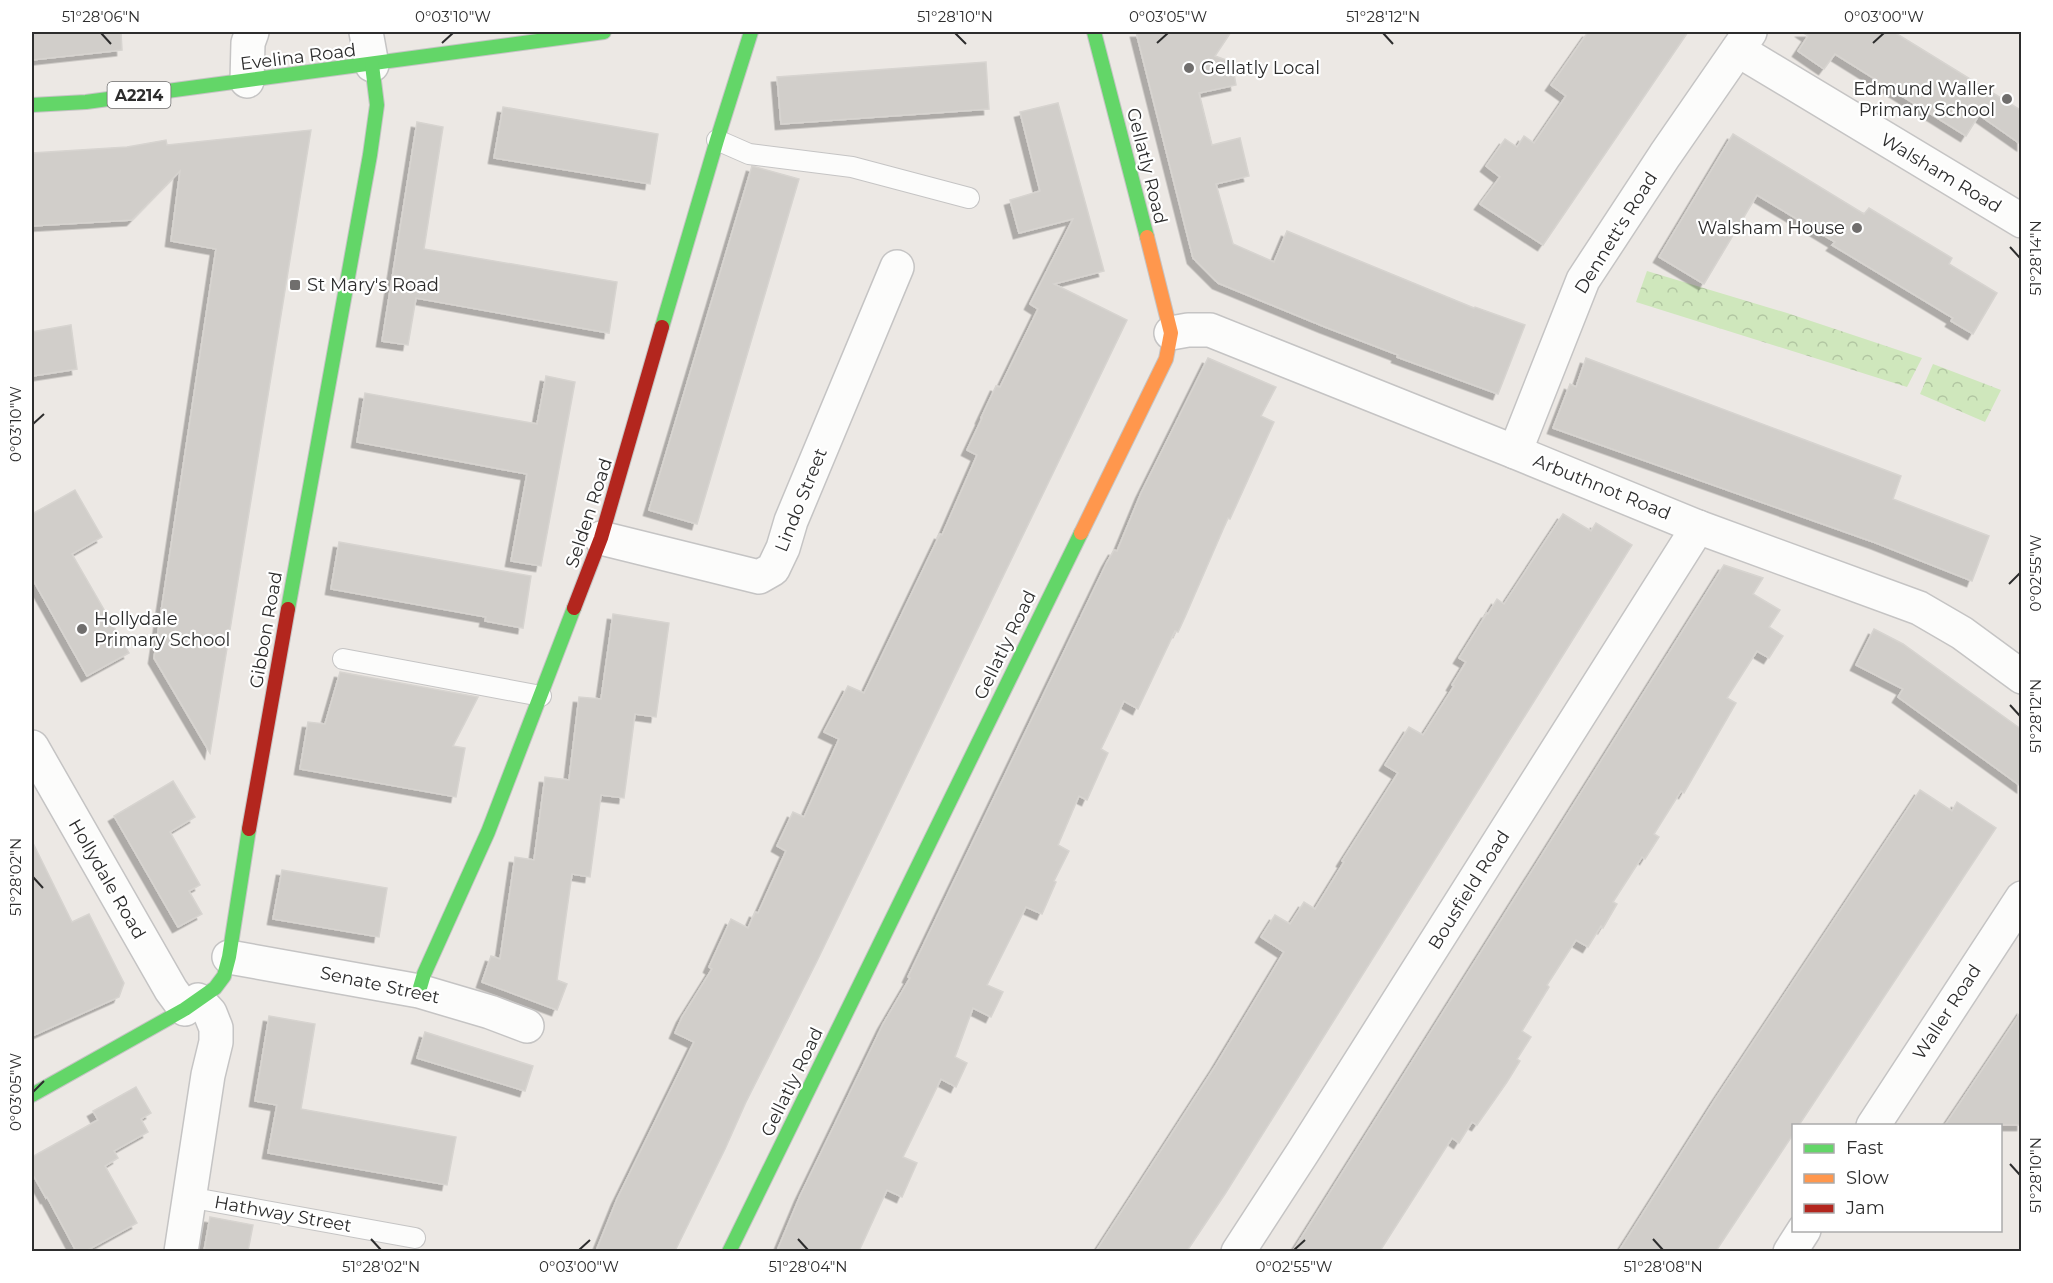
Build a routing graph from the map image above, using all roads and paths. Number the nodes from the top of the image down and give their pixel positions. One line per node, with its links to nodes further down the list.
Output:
1 (252, 32): 8 (street)
2 (366, 32): 7 (street)
3 (604, 32): 7 (street, Evelina Road / A2214)
4 (751, 32): 10 (street, Selden Road)
5 (1094, 32): 14 (street, Gellatly Road)
6 (1744, 40): 12 (street, Walsham Road); 15 (street, Dennett's Road)
7 (372, 65): 8 (street, Evelina Road / A2214); 23 (street, Gibbon Road)
8 (247, 81): 9 (street, Evelina Road / A2214)
9 (32, 105)
10 (717, 140): 11 (lane); 17 (street, Selden Road)
11 (969, 198)
12 (2022, 221)
13 (897, 267): 17 (street, Lindo Street)
14 (1171, 333): 15 (street, Arbuthnot Road); 33 (street, Gellatly Road)
15 (1515, 452): 16 (street, Arbuthnot Road)
16 (1698, 527): 19 (street, Arbuthnot Road); 34 (street, Bousfield Road)
17 (601, 538): 20 (street, Selden Road)
18 (343, 659): 20 (lane)
19 (2022, 677)
20 (542, 696): 24 (street, Selden Road)
21 (32, 747): 25 (street, Hollydale Road)
22 (2022, 898): 28 (street, Waller Road)
23 (229, 957): 24 (street, Senate Street); 25 (street, Gibbon Road)
24 (419, 991): 26 (street, Senate Street)
25 (191, 1004): 27 (street, Gibbon Road); 29 (street, Hollydale Road)
26 (527, 1026)
27 (32, 1095)
28 (1874, 1124)
29 (188, 1197): 31 (lane, Hathway Street); 32 (street, Hollydale Road)
30 (1803, 1232): 35 (street)
31 (415, 1238)
32 (181, 1251)
33 (729, 1251)
34 (1238, 1251)
35 (1790, 1251)

